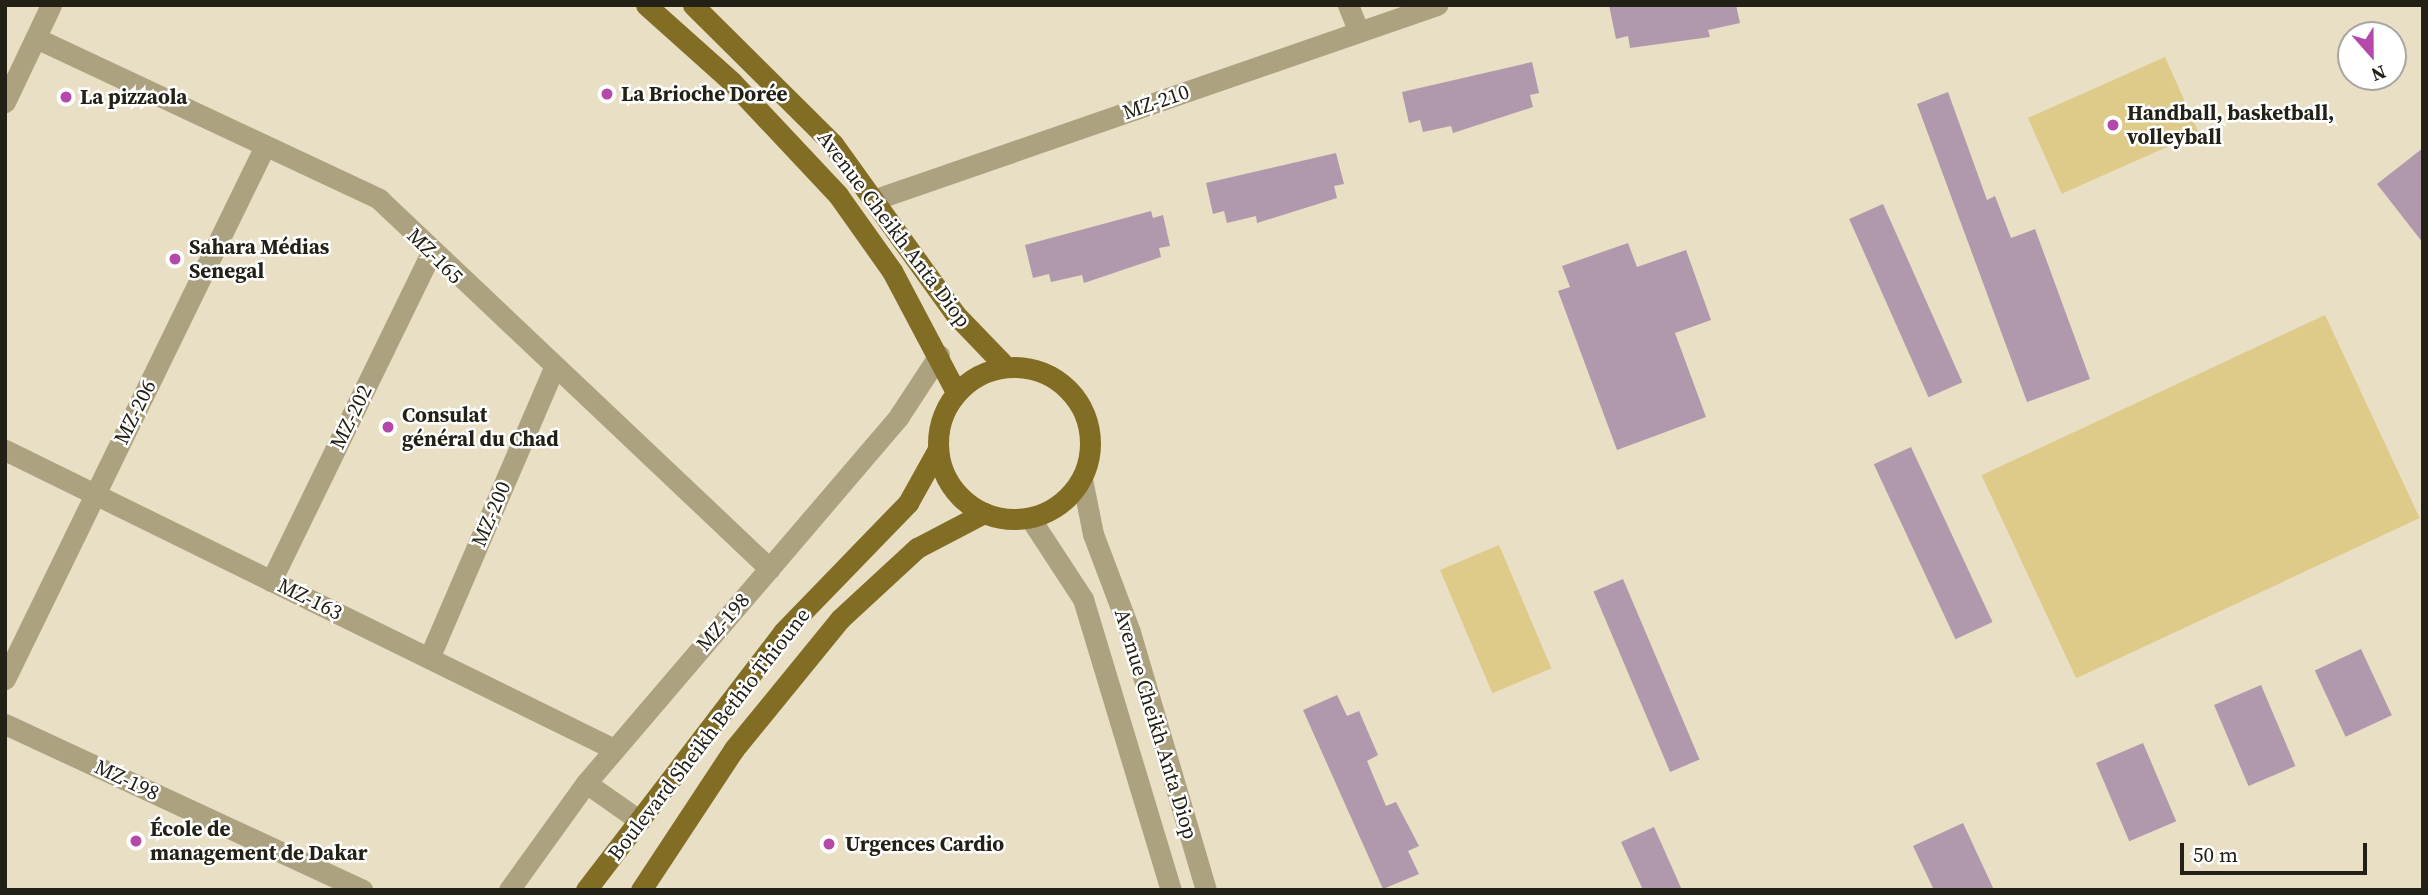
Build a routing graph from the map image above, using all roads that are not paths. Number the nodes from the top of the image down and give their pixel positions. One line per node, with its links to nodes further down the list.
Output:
1 (51, 5): 7 (street)
2 (646, 5): 12 (main road, Avenue Cheikh Anta Diop)
3 (693, 5): 10 (main road, Avenue Cheikh Anta Diop)
4 (1348, 5): 6 (street)
5 (1437, 5): 6 (street, MZ-210)
6 (1359, 32): 10 (street, MZ-210)
7 (36, 38): 8 (street); 9 (street, MZ-165)
8 (5, 102)
9 (265, 146): 11 (street, MZ-165); 19 (street, MZ-206)
10 (876, 199): 13 (main road, Avenue Cheikh Anta Diop)
11 (431, 253): 14 (street, MZ-165); 23 (street, MZ-202)
12 (939, 355): 15 (main road, Avenue Cheikh Anta Diop); 22 (street, MZ-198)
13 (1005, 366): 15 (main road); 18 (main road)
14 (553, 370): 22 (street, MZ-165); 24 (street, MZ-200)
15 (956, 392): 16 (main road)
16 (938, 449): 20 (main road); 29 (main road, Boulevard Sheikh Bethio Thioune)
17 (5, 450): 19 (street, MZ-163)
18 (1082, 479): 21 (main road); 35 (street, Avenue Cheikh Anta Diop)
19 (95, 494): 23 (street, MZ-163); 25 (street, MZ-206)
20 (984, 513): 21 (main road); 33 (main road, Boulevard Sheikh Bethio Thioune)
21 (1030, 518): 34 (street, Avenue Cheikh Anta Diop)
22 (770, 569): 27 (street, MZ-198)
23 (271, 581): 24 (street, MZ-163)
24 (429, 658): 27 (street, MZ-163)
25 (5, 679)
26 (5, 724): 30 (street, MZ-198)
27 (614, 749): 28 (street, MZ-198)
28 (586, 783): 29 (street); 31 (street, MZ-198)
29 (640, 821): 32 (main road, Boulevard Sheikh Bethio Thioune)
30 (362, 890)
31 (509, 890)
32 (586, 890)
33 (641, 890)
34 (1171, 890)
35 (1206, 890)

